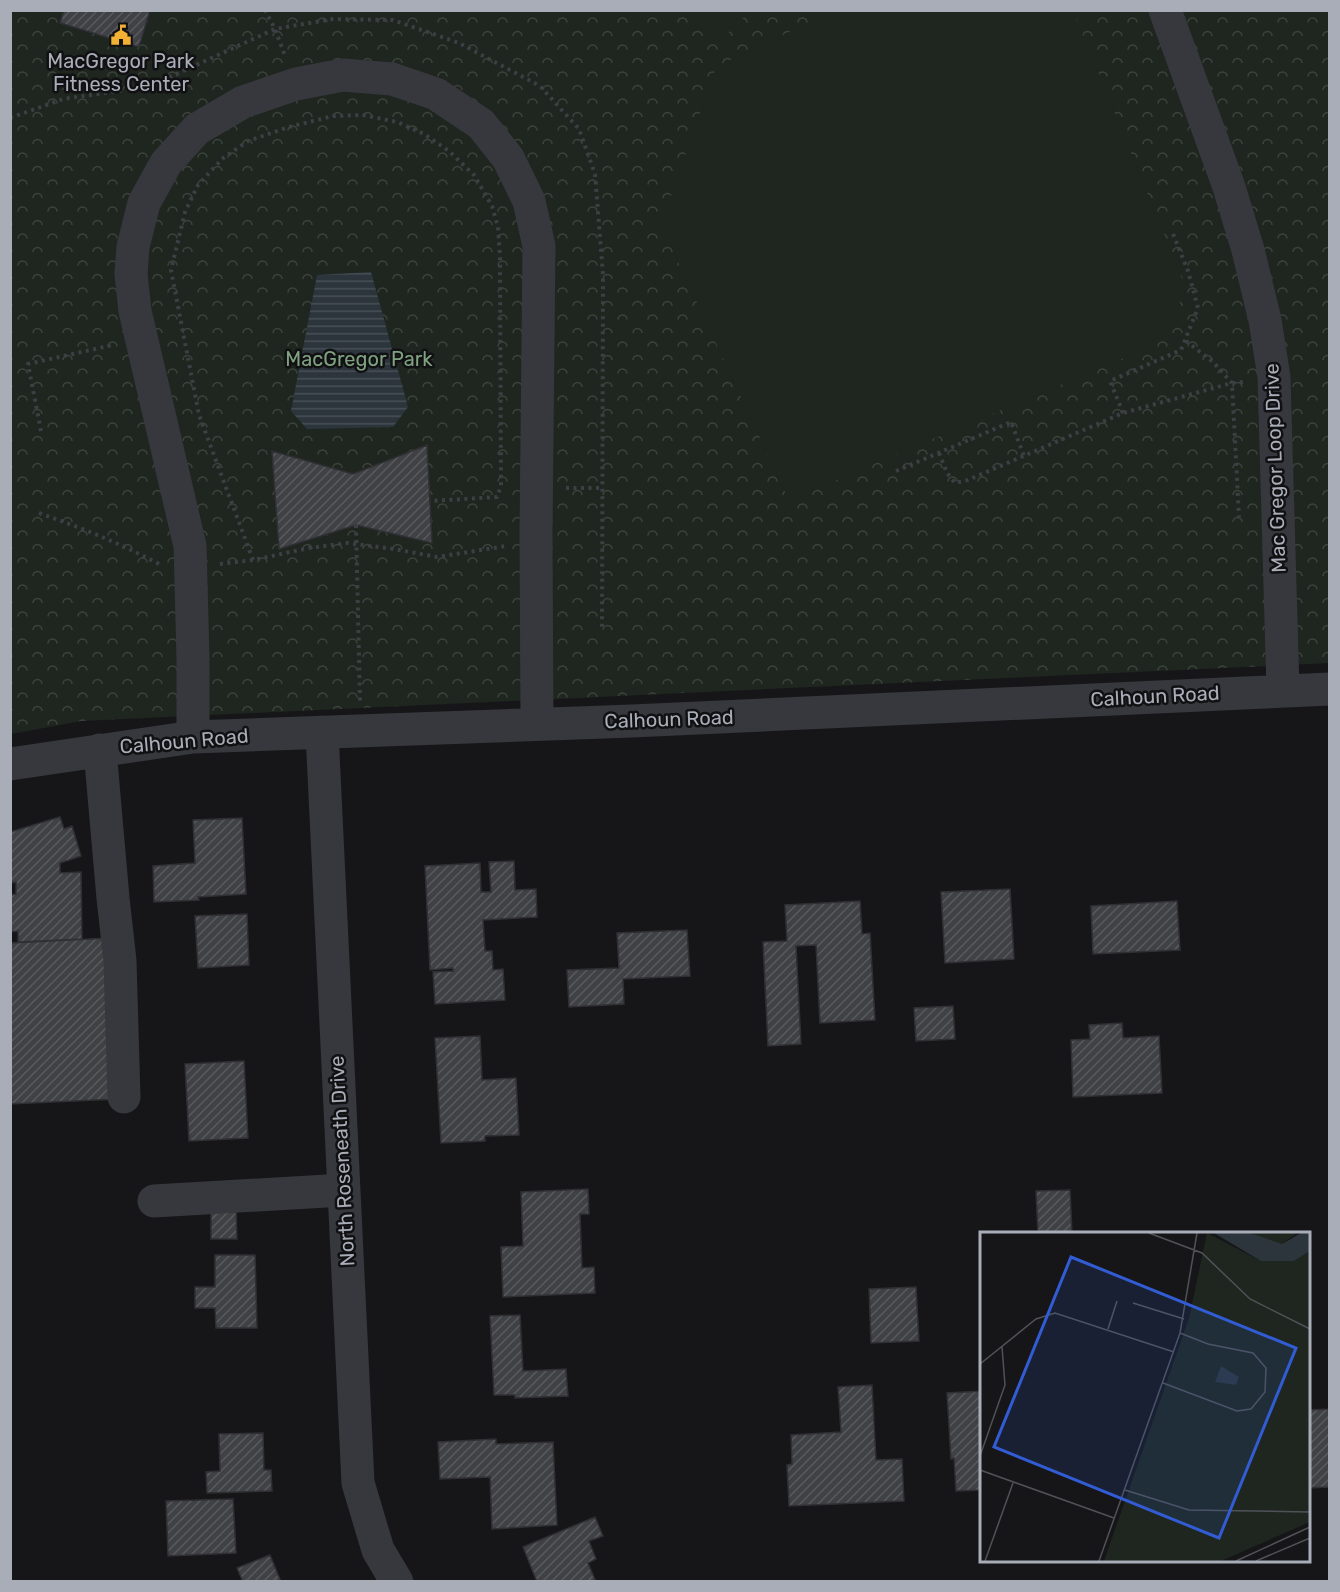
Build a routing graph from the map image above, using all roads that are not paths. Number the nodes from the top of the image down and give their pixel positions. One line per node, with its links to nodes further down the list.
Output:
1 (1165, 10): 3 (street, Mac Gregor Loop Drive)
2 (1329, 689): 3 (street, Calhoun Road)
3 (1283, 690): 4 (street, Calhoun Road)
4 (537, 724): 5 (street, Calhoun Road); 6 (street)
5 (322, 732): 6 (street, Calhoun Road); 10 (street, North Roseneath Drive)
6 (193, 737): 7 (street, Calhoun Road)
7 (100, 750): 8 (street, Calhoun Road); 9 (street)
8 (10, 764)
9 (124, 1097)
10 (344, 1190): 11 (street); 12 (street, North Roseneath Drive)
11 (154, 1201)
12 (397, 1581)

